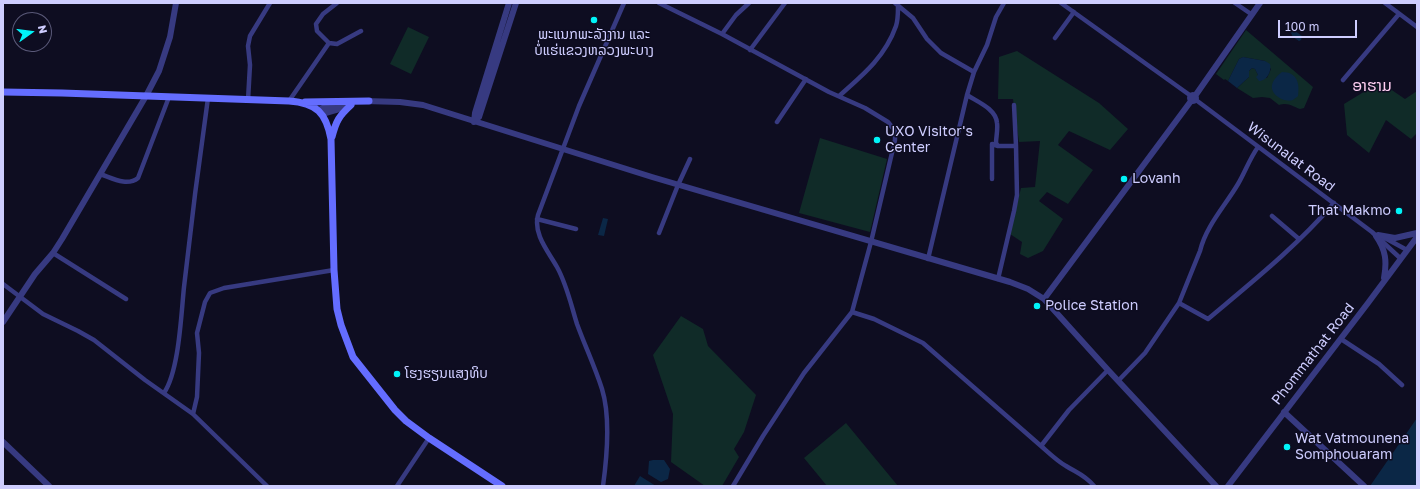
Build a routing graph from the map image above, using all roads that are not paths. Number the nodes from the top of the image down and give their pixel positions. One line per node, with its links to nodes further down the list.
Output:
1 (176, 3): 31 (street)
2 (270, 3): 36 (street)
3 (337, 3): 24 (street)
4 (509, 3): 43 (street)
5 (516, 3): 43 (street)
6 (624, 3): 49 (street)
7 (659, 3): 22 (street)
8 (749, 3): 22 (street)
9 (785, 3): 25 (street)
10 (894, 3): 16 (street)
11 (1004, 3): 26 (street)
12 (1061, 3): 17 (street, Wisunalat Road)
13 (1235, 3): 18 (street)
14 (1260, 3): 18 (street)
15 (1385, 3): 19 (street)
16 (898, 7): 26 (street); 33 (street)
17 (1074, 12): 23 (street); 35 (street, Wisunalat Road)
18 (1251, 14): 35 (street)
19 (1399, 14): 20 (street); 28 (street)
20 (1417, 27)
21 (361, 31): 24 (street)
22 (722, 34): 25 (street)
23 (1056, 38)
24 (329, 43): 37 (street)
25 (750, 50): 27 (street)
26 (974, 72): 30 (street)
27 (806, 79): 33 (street); 44 (street)
28 (1343, 80)
29 (3, 92): 31 (main road)
30 (967, 95): 46 (street); 67 (street)
31 (146, 96): 32 (main road); 51 (street)
32 (169, 96): 34 (main road); 51 (street)
33 (839, 96): 63 (street)
34 (208, 98): 36 (main road); 82 (street)
35 (1193, 98): 48 (street, Wisunalat Road); 74 (street)
36 (248, 100): 37 (main road)
37 (289, 101): 39 (main road)
38 (369, 101): 39 (main road); 40 (street); 42 (street); 43 (street)
39 (302, 102): 42 (main road)
40 (351, 105): 42 (street); 45 (main road)
41 (1014, 105): 47 (street)
42 (320, 112): 45 (main road)
43 (474, 122): 49 (street)
44 (777, 122)
45 (331, 139): 68 (main road)
46 (998, 146): 47 (street); 52 (street)
47 (1016, 146): 69 (street)
48 (1258, 147): 54 (street, Wisunalat Road); 75 (street)
49 (562, 150): 53 (street); 56 (street)
50 (690, 159): 53 (street)
51 (100, 174): 65 (street)
52 (992, 179)
53 (678, 185): 58 (street); 63 (street)
54 (1334, 204): 60 (street, Wisunalat Road); 62 (street)
55 (1272, 216): 62 (street)
56 (537, 219): 57 (street); 92 (street)
57 (576, 229)
58 (659, 233)
59 (1417, 233): 60 (street)
60 (1376, 234): 64 (street, Wisunalat Road); 66 (street, Wisunalat Road); 70 (street)
61 (1417, 237): 64 (street, Phommathat Road)
62 (1299, 239): 75 (street)
63 (871, 242): 67 (street); 76 (street)
64 (1407, 250): 66 (street, Phommathat Road)
65 (53, 253): 72 (street); 73 (street)
66 (1400, 258): 70 (street, Phommathat Road)
67 (928, 259): 69 (street)
68 (334, 270): 84 (street); 85 (main road)
69 (998, 279): 74 (street)
70 (1384, 281): 78 (street, Phommathat Road)
71 (3, 284): 72 (street)
72 (19, 297): 77 (street); 82 (street)
73 (126, 299)
74 (1044, 299): 79 (street)
75 (1179, 303): 80 (street)
76 (852, 312): 87 (street); 93 (street)
77 (3, 322)
78 (1341, 339): 81 (street); 83 (street, Phommathat Road)
79 (1108, 370): 80 (street); 87 (street)
80 (1118, 381): 95 (street)
81 (1402, 385)
82 (164, 394): 84 (street)
83 (1284, 412): 96 (street, Phommathat Road); 97 (street)
84 (193, 414): 89 (street)
85 (429, 438): 90 (street); 91 (main road)
86 (3, 442): 88 (street)
87 (1041, 446): 94 (street)
88 (49, 486)
89 (267, 486)
90 (397, 486)
91 (502, 486)
92 (603, 486)
93 (733, 486)
94 (1094, 486)
95 (1216, 486)
96 (1228, 486)
97 (1364, 486)

